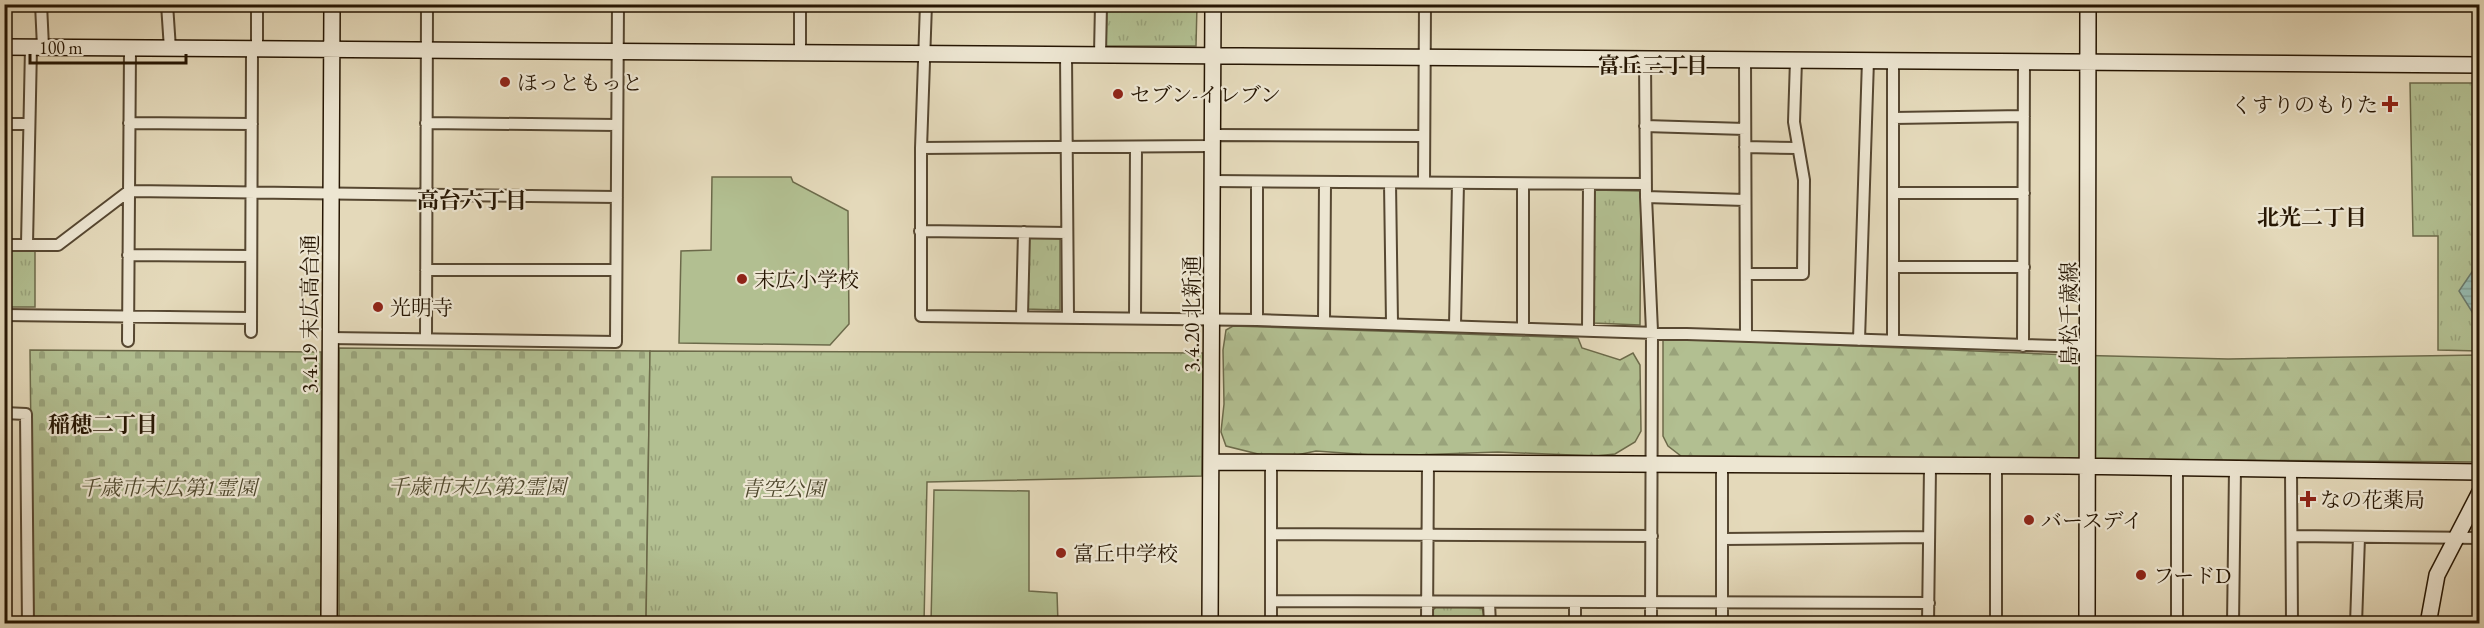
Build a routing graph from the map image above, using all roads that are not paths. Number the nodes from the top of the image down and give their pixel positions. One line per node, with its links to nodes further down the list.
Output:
1 (41, 4): 14 (street)
2 (167, 4): 16 (street)
3 (257, 4): 19 (street)
4 (332, 4): 17 (street, 3.4.19 末広高台通)
5 (427, 4): 18 (street)
6 (618, 4): 20 (street)
7 (800, 4): 21 (street)
8 (926, 4): 22 (street)
9 (1101, 4): 24 (street)
10 (1213, 4): 25 (street, 3.4.20 北新通)
11 (1425, 4): 26 (street)
12 (2088, 4): 33 (street, 島松千歳線)
13 (4, 47): 14 (street)
14 (37, 47): 15 (street); 40 (street)
15 (130, 48): 16 (street); 37 (street)
16 (170, 49): 19 (street)
17 (332, 49): 18 (street); 19 (street); 65 (street, 3.4.19 末広高台通)
18 (426, 49): 20 (street); 38 (street)
19 (255, 50): 41 (street)
20 (618, 51): 21 (street); 42 (street)
21 (800, 53): 22 (street)
22 (926, 54): 23 (street); 50 (street)
23 (1066, 54): 24 (street); 47 (street)
24 (1100, 54): 25 (street)
25 (1212, 54): 26 (street); 46 (street, 3.4.20 北新通)
26 (1425, 56): 27 (street); 45 (street)
27 (1645, 58): 28 (street); 43 (street)
28 (1745, 59): 29 (street); 44 (street)
29 (1796, 60): 30 (street); 51 (street)
30 (1868, 60): 31 (street); 101 (street)
31 (1893, 61): 32 (street); 36 (street)
32 (2024, 61): 33 (street); 35 (street)
33 (2087, 61): 34 (street); 104 (street, 島松千歳線)
34 (2480, 65)
35 (2024, 116): 36 (street); 64 (street)
36 (1893, 118): 63 (street)
37 (129, 123): 41 (street); 61 (street)
38 (426, 123): 42 (street); 66 (street)
39 (4, 124): 40 (street)
40 (29, 124): 73 (street)
41 (252, 124): 62 (street)
42 (617, 125): 67 (street)
43 (1645, 126): 44 (street); 60 (street)
44 (1745, 129): 49 (street)
45 (1423, 136): 46 (street); 56 (street)
46 (1213, 140): 48 (street); 52 (street, 3.4.20 北新通)
47 (1067, 147): 48 (street); 50 (street); 72 (street)
48 (1136, 147): 87 (street)
49 (1745, 147): 51 (street); 69 (street)
50 (921, 148): 70 (street)
51 (1797, 148): 81 (street)
52 (1213, 181): 53 (street); 88 (street, 3.4.20 北新通)
53 (1257, 182): 54 (street); 89 (street)
54 (1325, 183): 55 (street); 90 (street)
55 (1390, 183): 56 (street); 91 (street)
56 (1424, 183): 57 (street)
57 (1458, 183): 58 (street); 92 (street)
58 (1523, 184): 59 (street); 93 (street)
59 (1589, 184): 60 (street); 94 (street)
60 (1646, 184): 68 (street)
61 (129, 191): 62 (street); 73 (street); 75 (street)
62 (251, 192): 65 (street); 76 (street)
63 (1893, 193): 64 (street); 77 (street)
64 (2024, 193): 78 (street)
65 (330, 194): 66 (street); 98 (street, 3.4.19 末広高台通)
66 (426, 195): 67 (street); 79 (street)
67 (617, 197): 80 (street)
68 (1646, 197): 69 (street); 95 (street)
69 (1745, 200): 81 (street)
70 (920, 231): 71 (street); 84 (street)
71 (1024, 232): 72 (street); 84 (street)
72 (1067, 233): 85 (street)
73 (27, 244): 74 (street)
74 (4, 245)
75 (128, 255): 76 (street); 83 (street)
76 (250, 256): 86 (street)
77 (1893, 267): 78 (street); 100 (street)
78 (2024, 267): 103 (street)
79 (426, 270): 80 (street); 99 (street)
80 (616, 270): 99 (street)
81 (1746, 274): 97 (street)
82 (4, 315): 83 (street)
83 (128, 316): 86 (street); 102 (street)
84 (1022, 316): 85 (street)
85 (1068, 317): 87 (street)
86 (250, 318): 96 (street)
87 (1135, 318): 88 (street)
88 (1212, 320): 89 (street); 106 (street, 3.4.20 北新通)
89 (1257, 320): 90 (street)
90 (1324, 322): 91 (street)
91 (1392, 323): 92 (street)
92 (1455, 325): 93 (street)
93 (1523, 327): 94 (street)
94 (1588, 329): 95 (street)
95 (1652, 331): 97 (street); 109 (street)
96 (251, 332)
97 (1746, 336): 101 (street)
98 (330, 338): 99 (street); 136 (street, 3.4.19 末広高台通)
99 (426, 339)
100 (1893, 339): 101 (street); 103 (street)
101 (1859, 340)
102 (128, 341)
103 (2024, 346): 104 (street)
104 (2089, 347): 111 (street, 島松千歳線)
105 (4, 413): 135 (street)
106 (1212, 462): 108 (street); 137 (street, 3.4.20 北新通)
107 (1428, 462): 108 (street); 109 (street); 120 (street)
108 (1271, 463): 119 (street)
109 (1652, 464): 110 (street); 121 (street)
110 (1722, 464): 112 (street); 127 (street)
111 (2088, 466): 113 (street); 114 (street); 146 (street, 島松千歳線)
112 (1930, 467): 113 (street); 123 (street)
113 (1996, 467): 145 (street)
114 (2177, 468): 115 (street); 147 (street)
115 (2235, 469): 116 (street); 148 (street)
116 (2291, 470): 117 (street); 122 (street)
117 (2480, 472)
118 (2480, 492): 125 (street)
119 (1271, 534): 120 (street); 128 (street)
120 (1430, 536): 121 (street); 129 (street)
121 (1652, 536): 132 (street)
122 (2292, 536): 124 (street); 149 (street)
123 (1929, 537): 127 (street); 133 (street)
124 (2359, 537): 125 (street); 150 (street)
125 (2456, 538): 126 (street); 151 (street)
126 (2480, 538)
127 (1723, 539): 134 (street)
128 (1271, 601): 129 (street); 138 (street)
129 (1428, 603): 130 (street); 139 (street)
130 (1490, 603): 131 (street); 140 (street)
131 (1575, 603): 132 (street); 141 (street)
132 (1652, 603): 134 (street); 142 (street)
133 (1929, 603): 134 (street); 144 (street)
134 (1722, 604): 143 (street)
135 (28, 624)
136 (329, 624)
137 (1210, 624)
138 (1271, 624)
139 (1427, 624)
140 (1490, 624)
141 (1575, 624)
142 (1651, 624)
143 (1722, 624)
144 (1928, 624)
145 (1996, 624)
146 (2087, 624)
147 (2177, 624)
148 (2233, 624)
149 (2292, 624)
150 (2356, 624)
151 (2428, 624)

